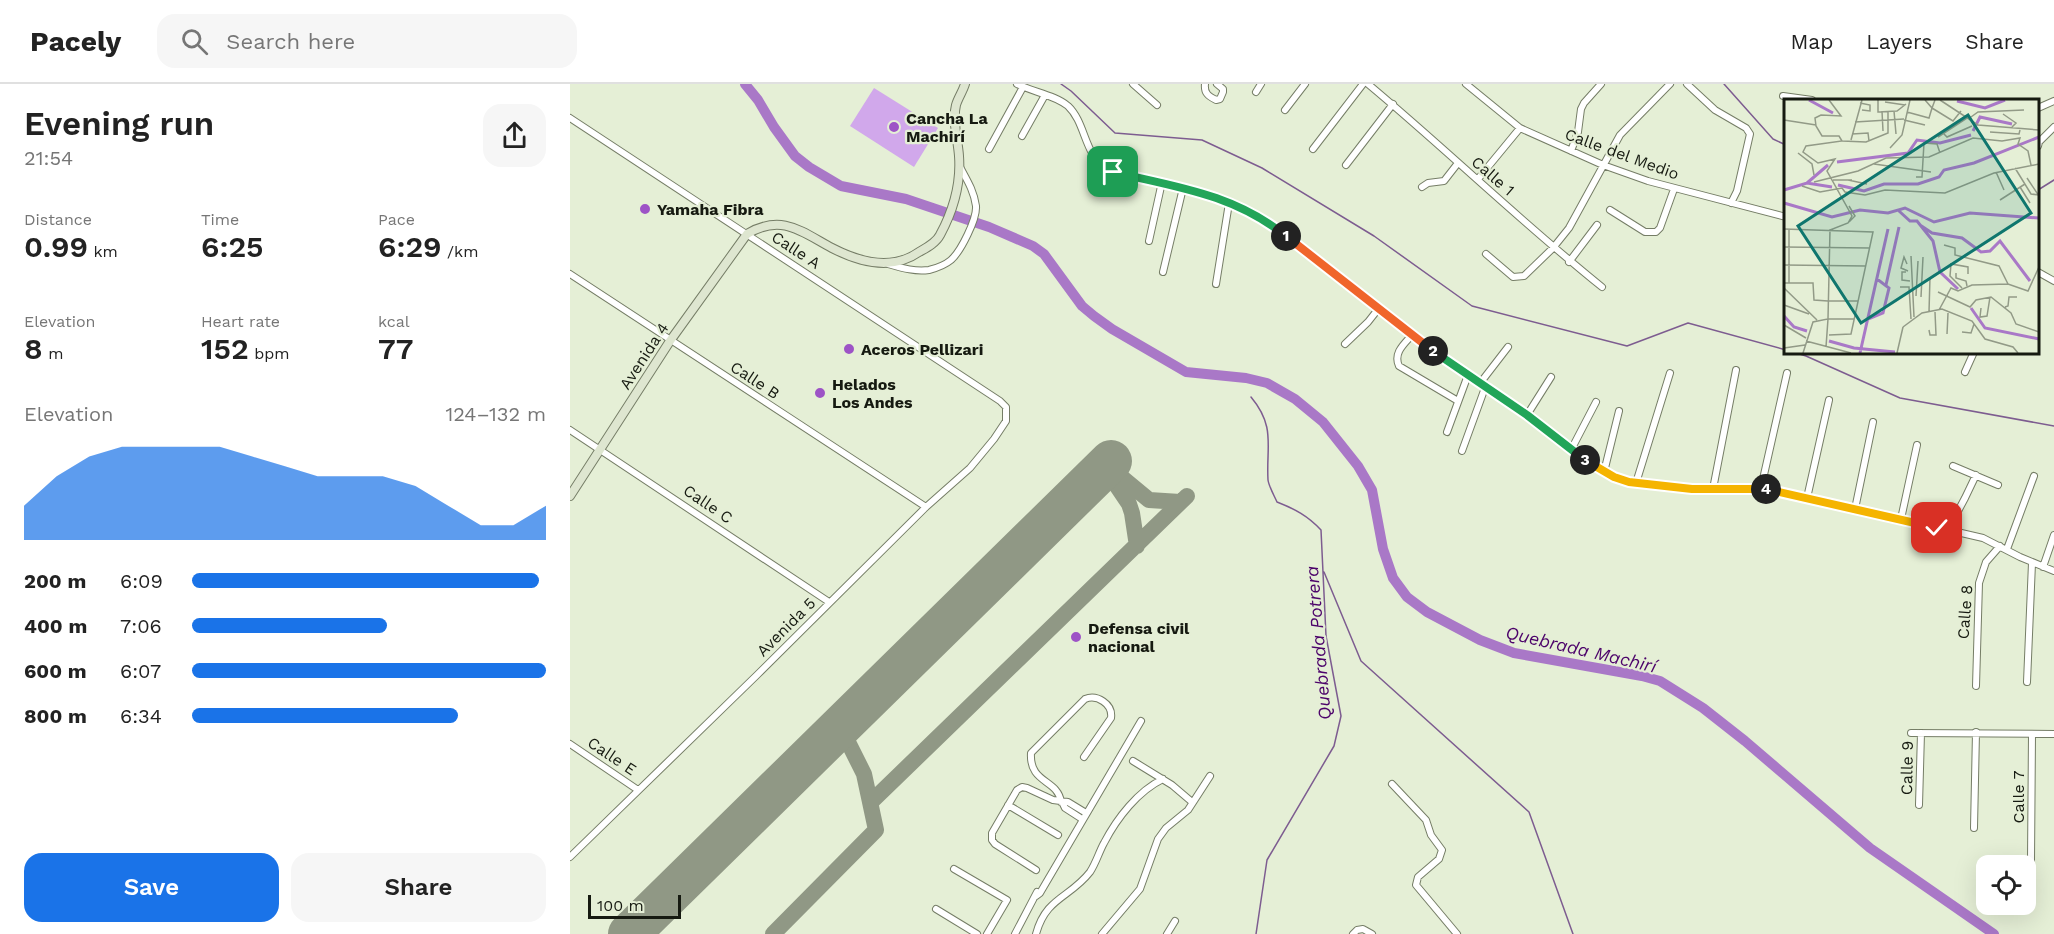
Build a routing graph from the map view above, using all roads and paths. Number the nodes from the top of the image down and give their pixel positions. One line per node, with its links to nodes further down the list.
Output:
1 (965, 84): 34 (main road)
2 (1133, 84): 20 (street)
3 (1205, 84): 4 (street)
4 (1217, 84)
5 (1261, 84): 14 (street)
6 (1305, 84): 22 (street)
7 (1363, 84): 28 (street)
8 (1368, 84): 19 (street, Calle 1)
9 (1466, 84): 24 (street, Calle del Medio)
10 (1601, 84): 30 (street)
11 (1670, 84): 33 (street)
12 (1687, 84): 41 (street)
13 (1020, 85): 15 (street); 29 (street)
14 (1256, 92)
15 (1045, 95): 26 (street); 36 (street)
16 (1783, 96): 17 (street)
17 (1805, 99)
18 (2054, 101): 21 (street)
19 (1393, 104): 31 (street, Calle 1); 32 (street)
20 (1157, 105)
21 (2039, 107)
22 (1285, 110)
23 (570, 118): 45 (street, Calle A)
24 (1520, 128): 30 (street, Calle del Medio); 35 (street)
25 (2054, 128): 27 (street)
26 (1022, 136)
27 (2039, 142)
28 (1313, 148)
29 (989, 149)
30 (1571, 151): 33 (street, Calle del Medio)
31 (1458, 163): 35 (street, Calle 1); 37 (street)
32 (1346, 165)
33 (1603, 165): 39 (street, Calle del Medio); 47 (street)
34 (960, 167): 50 (main road); 50 (street)
35 (1478, 179): 47 (street, Calle 1)
36 (1162, 182): 38 (street); 46 (street)
37 (1422, 187)
38 (1183, 189): 40 (street); 51 (street)
39 (1674, 189): 41 (street, Calle del Medio); 42 (street)
40 (1230, 202): 55 (street); 57 (street)
41 (1731, 203): 43 (street, Calle del Medio)
42 (1610, 210)
43 (1784, 217)
44 (1597, 225): 49 (street)
45 (747, 234): 50 (main road); 59 (main road, Avenida 4); 73 (street, Calle A)
46 (1149, 241)
47 (1553, 248): 48 (street); 49 (street, Calle 1)
48 (1486, 254)
49 (1569, 262): 56 (street, Calle 1)
50 (888, 264)
51 (1163, 272)
52 (2039, 273): 54 (street)
53 (570, 274): 59 (street, Calle B)
54 (2054, 281)
55 (1216, 284)
56 (1602, 287)
57 (1379, 308): 58 (street); 60 (street)
58 (1412, 335): 67 (street); 70 (street)
59 (670, 341): 80 (main road, Avenida 4); 93 (street, Calle B)
60 (1345, 344)
61 (1508, 347): 69 (street)
62 (1973, 354): 64 (street)
63 (1736, 370): 90 (street)
64 (1965, 372)
65 (1787, 373): 89 (street)
66 (1670, 374): 87 (street)
67 (1468, 375): 69 (street); 70 (street)
68 (1551, 376): 75 (street)
69 (1483, 384): 75 (street); 82 (street)
70 (1458, 400): 78 (street)
71 (1829, 400): 92 (street)
72 (1596, 402): 81 (street)
73 (1006, 407): 93 (street, Avenida 5)
74 (1619, 411): 84 (street)
75 (1527, 415): 81 (street)
76 (1873, 422): 94 (street)
77 (570, 430): 80 (street, Calle C)
78 (1447, 432)
79 (1917, 445): 95 (street)
80 (602, 450): 91 (main road, Avenida 4); 102 (street, Calle C)
81 (1571, 450): 84 (street)
82 (1462, 451)
83 (1953, 466): 85 (street)
84 (1604, 472): 87 (street)
85 (1976, 475): 88 (street); 96 (street)
86 (2034, 476): 98 (street, Calle 8)
87 (1636, 483): 90 (street)
88 (1998, 485)
89 (1761, 488): 90 (street); 92 (street)
90 (1713, 489)
91 (570, 496)
92 (1807, 498): 94 (street)
93 (926, 507): 102 (street, Avenida 5)
94 (1856, 509): 95 (street)
95 (1901, 519): 96 (street)
96 (1948, 530): 98 (street)
97 (2054, 535): 100 (street)
98 (2003, 548): 99 (street); 104 (street, Calle 8)
99 (2032, 563): 100 (street); 103 (street)
100 (2043, 567): 101 (street)
101 (2054, 571)
102 (830, 602): 117 (street, Avenida 5)
103 (2027, 682)
104 (1976, 686)
105 (1141, 721): 122 (street)
106 (1976, 732): 108 (street); 109 (street); 123 (street)
107 (1911, 733): 108 (street)
108 (1921, 733): 121 (street, Calle 9)
109 (2032, 734): 110 (street); 125 (street, Calle 7)
110 (2054, 734)
111 (570, 744): 117 (street, Calle E)
112 (1084, 757): 118 (street)
113 (1133, 761): 115 (street)
114 (1210, 776): 119 (street)
115 (1163, 779): 119 (street); 134 (street)
116 (1392, 784): 139 (street)
117 (638, 790): 126 (street, Avenida 5)
118 (1061, 802): 120 (street); 122 (street)
119 (1192, 802): 135 (street)
120 (1008, 805): 124 (street); 128 (street)
121 (1919, 805)
122 (1082, 819): 133 (street)
123 (1974, 828)
124 (1058, 835)
125 (2031, 855)
126 (570, 857)
127 (954, 869): 132 (street)
128 (1036, 870)
129 (936, 909): 131 (street)
130 (1175, 921): 136 (street)
131 (977, 934)
132 (987, 934)
133 (1015, 934)
134 (1036, 934)
135 (1102, 934)
136 (1167, 934)
137 (1353, 934): 138 (street)
138 (1372, 934)
139 (1457, 934)

